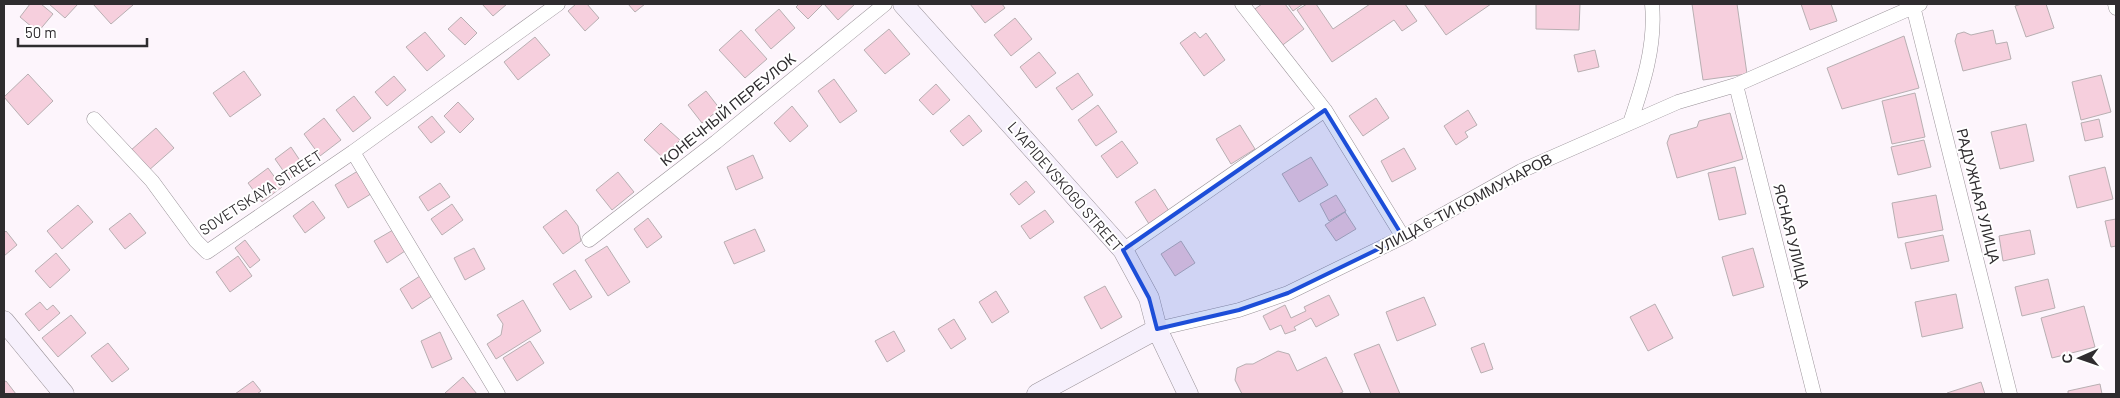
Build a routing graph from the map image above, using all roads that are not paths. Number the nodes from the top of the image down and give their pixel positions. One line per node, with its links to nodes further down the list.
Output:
1 (558, 4): 13 (street, SOVETSKAYA STREET)
2 (885, 4): 15 (street, КОНЕЧНЫЙ ПЕРЕУЛОК)
3 (903, 4): 16 (main road, LYAPIDEVSKOGO STREET)
4 (1242, 4): 10 (street)
5 (1652, 4): 12 (street)
6 (2115, 4): 8 (street)
7 (1917, 5): 9 (street, УЛИЦА 6-ТИ КОММУНАРОВ); 24 (street, РАДУЖНАЯ УЛИЦА)
8 (2116, 8)
9 (1736, 85): 12 (street, УЛИЦА 6-ТИ КОММУНАРОВ); 23 (street, ЯСНАЯ УЛИЦА)
10 (1325, 110): 14 (street); 16 (street)
11 (94, 119): 13 (street, SOVETSKAYA STREET)
12 (1630, 123): 14 (street, УЛИЦА 6-ТИ КОММУНАРОВ)
13 (353, 152): 20 (street)
14 (1403, 237): 18 (street, УЛИЦА 6-ТИ КОММУНАРОВ)
15 (589, 240)
16 (1123, 250): 18 (main road, LYAPIDEVSKOGO STREET)
17 (4, 321): 19 (main road)
18 (1157, 329): 21 (main road, УЛИЦА 6-ТИ КОММУНАРОВ); 22 (main road, LYAPIDEVSKOGO STREET)
19 (64, 394)
20 (498, 394)
21 (1037, 394)
22 (1188, 394)
23 (1814, 394)
24 (2010, 394)

